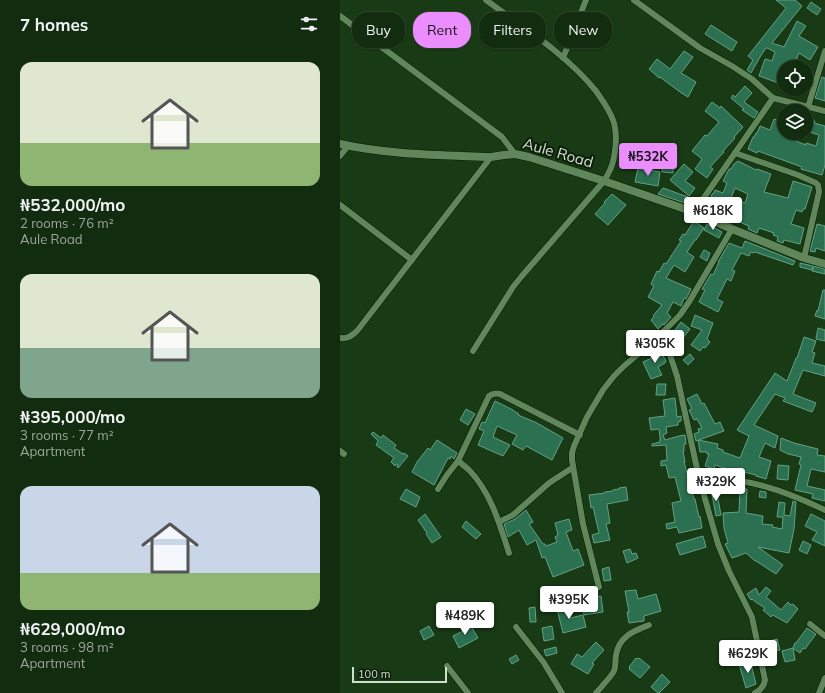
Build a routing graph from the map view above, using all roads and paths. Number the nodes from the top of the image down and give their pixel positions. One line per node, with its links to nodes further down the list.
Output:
1 (486, 0): 6 (street)
2 (586, 0): 6 (street)
3 (634, 0): 7 (street)
4 (340, 16): 14 (street)
5 (825, 51): 9 (street)
6 (563, 58): 17 (street)
7 (773, 98): 8 (street); 13 (street)
8 (796, 104)
9 (809, 104)
10 (813, 108): 11 (street)
11 (825, 111)
12 (344, 145): 15 (street); 16 (street, Aule Road)
13 (735, 153): 18 (street); 20 (street)
14 (515, 154): 16 (street, Aule Road); 17 (street, Aule Road)
15 (340, 156)
16 (491, 157): 23 (street)
17 (604, 181): 20 (street, Aule Road); 27 (street)
18 (822, 190): 22 (street)
19 (340, 205): 23 (street)
20 (694, 212): 21 (street, Aule Road)
21 (732, 229): 22 (street, Aule Road); 25 (street)
22 (804, 258): 24 (street, Aule Road)
23 (412, 260): 26 (street)
24 (825, 264)
25 (663, 332): 28 (street); 31 (street)
26 (340, 338)
27 (472, 350)
28 (580, 435): 29 (street); 30 (street)
29 (458, 461): 32 (street); 34 (street)
30 (572, 468): 34 (street); 36 (street)
31 (699, 478): 33 (street); 46 (street)
32 (438, 489)
33 (825, 510)
34 (499, 522): 35 (street)
35 (509, 553)
36 (600, 587)
37 (810, 624): 40 (street)
38 (649, 625): 45 (street)
39 (516, 627): 44 (street)
40 (825, 636)
41 (447, 666): 43 (street)
42 (825, 678): 47 (street)
43 (468, 693)
44 (562, 693)
45 (596, 693)
46 (755, 693)
47 (819, 693)

